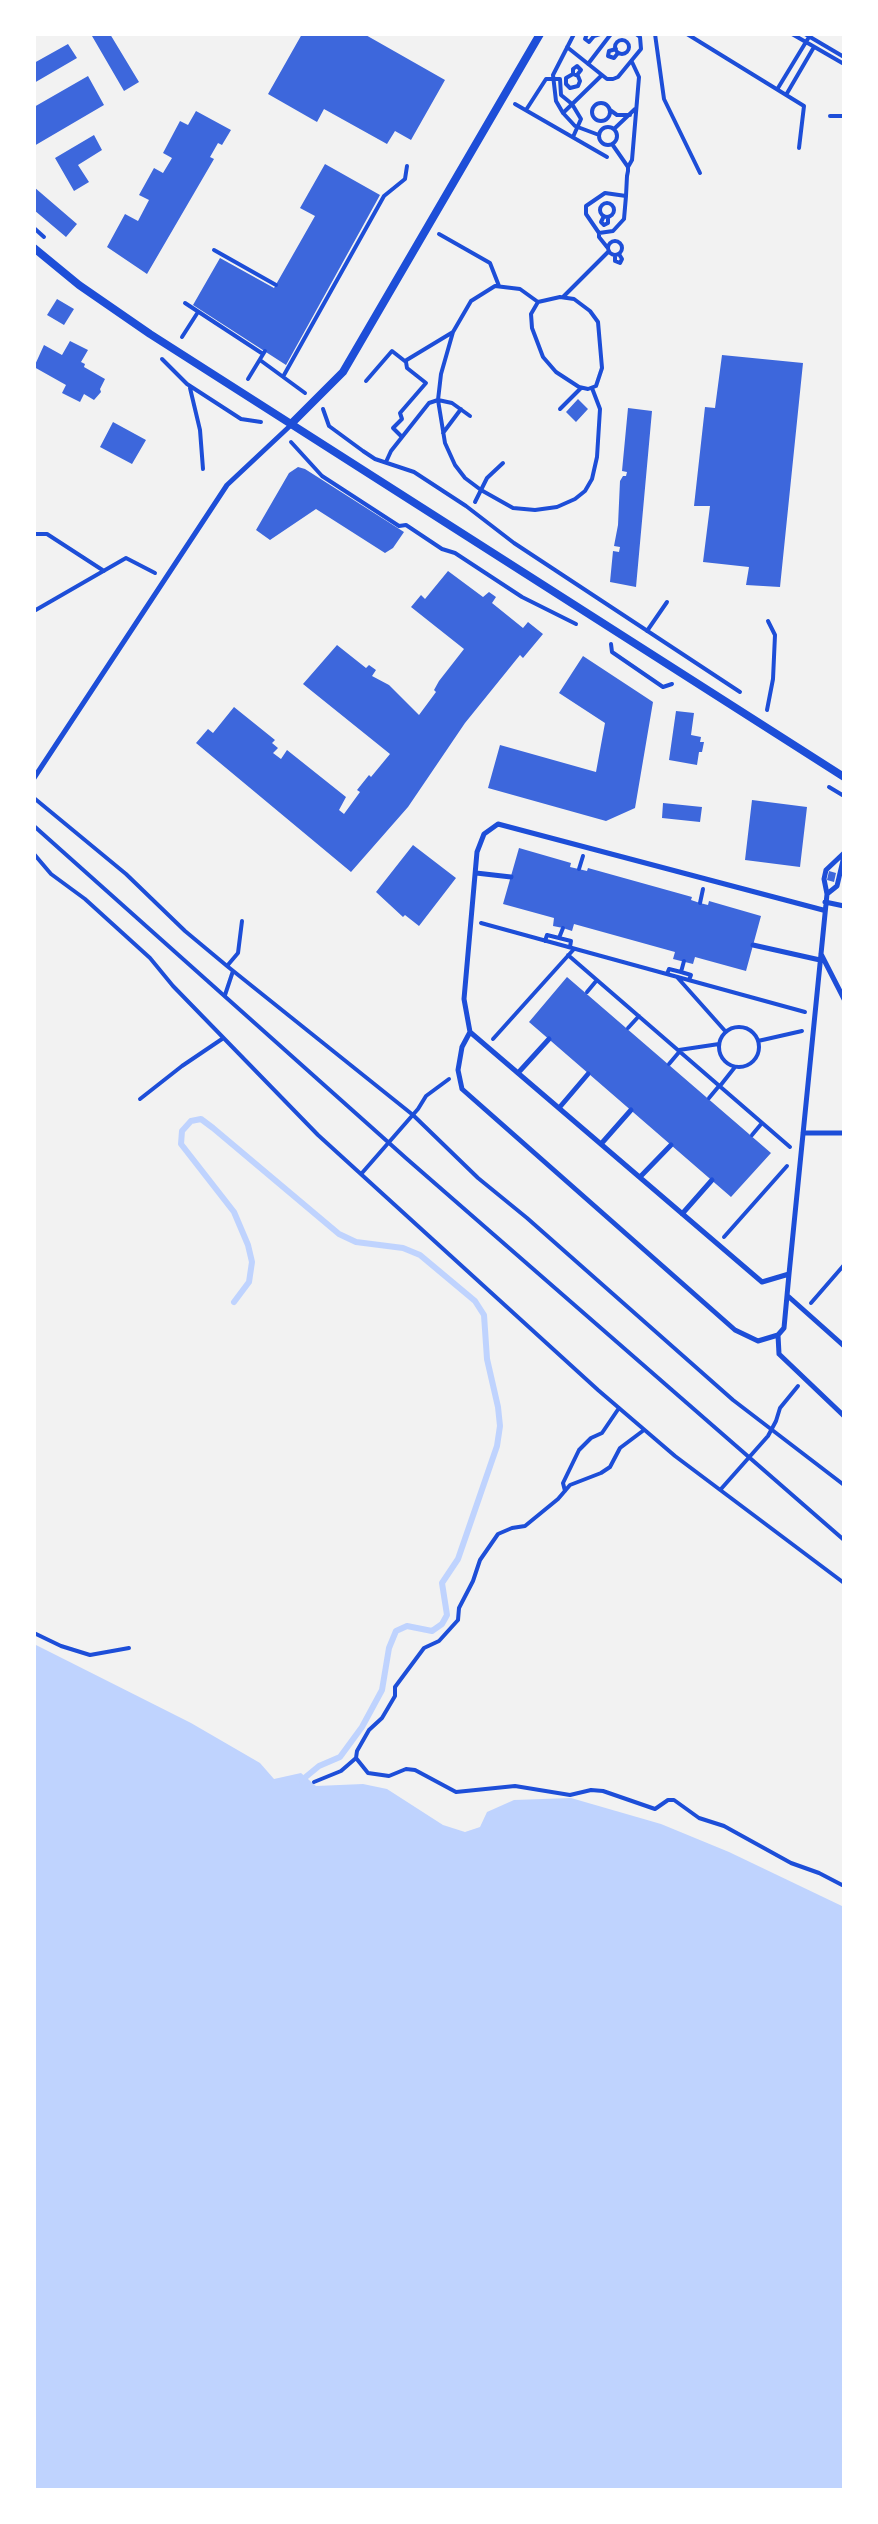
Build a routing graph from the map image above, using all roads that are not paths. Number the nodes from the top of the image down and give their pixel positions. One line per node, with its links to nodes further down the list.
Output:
1 (540, 34): 3 (street)
2 (34, 248): 3 (street)
3 (291, 424): 4 (street); 5 (lane)
4 (844, 777)
5 (34, 778)
6 (844, 854): 9 (lane); 9 (lane)
7 (475, 873): 8 (lane); 12 (lane); 16 (lane)
8 (511, 877)
9 (827, 894): 10 (lane)
10 (825, 902): 11 (lane); 12 (lane)
11 (844, 906)
12 (823, 910): 14 (lane)
13 (753, 945): 14 (lane)
14 (820, 957): 15 (lane); 22 (lane)
15 (844, 999)
16 (470, 1032): 18 (lane); 31 (lane)
17 (549, 1039): 18 (lane)
18 (518, 1073): 20 (lane)
19 (588, 1074): 20 (lane)
20 (559, 1108): 24 (lane)
21 (631, 1110): 24 (lane)
22 (803, 1133): 23 (lane); 29 (lane)
23 (844, 1133)
24 (601, 1144): 26 (lane)
25 (671, 1145): 26 (lane)
26 (640, 1177): 28 (lane)
27 (712, 1180): 28 (lane)
28 (682, 1214): 29 (lane)
29 (789, 1274): 30 (lane)
30 (789, 1297): 31 (lane); 32 (lane)
31 (778, 1335): 33 (lane)
32 (844, 1346)
33 (844, 1416)

